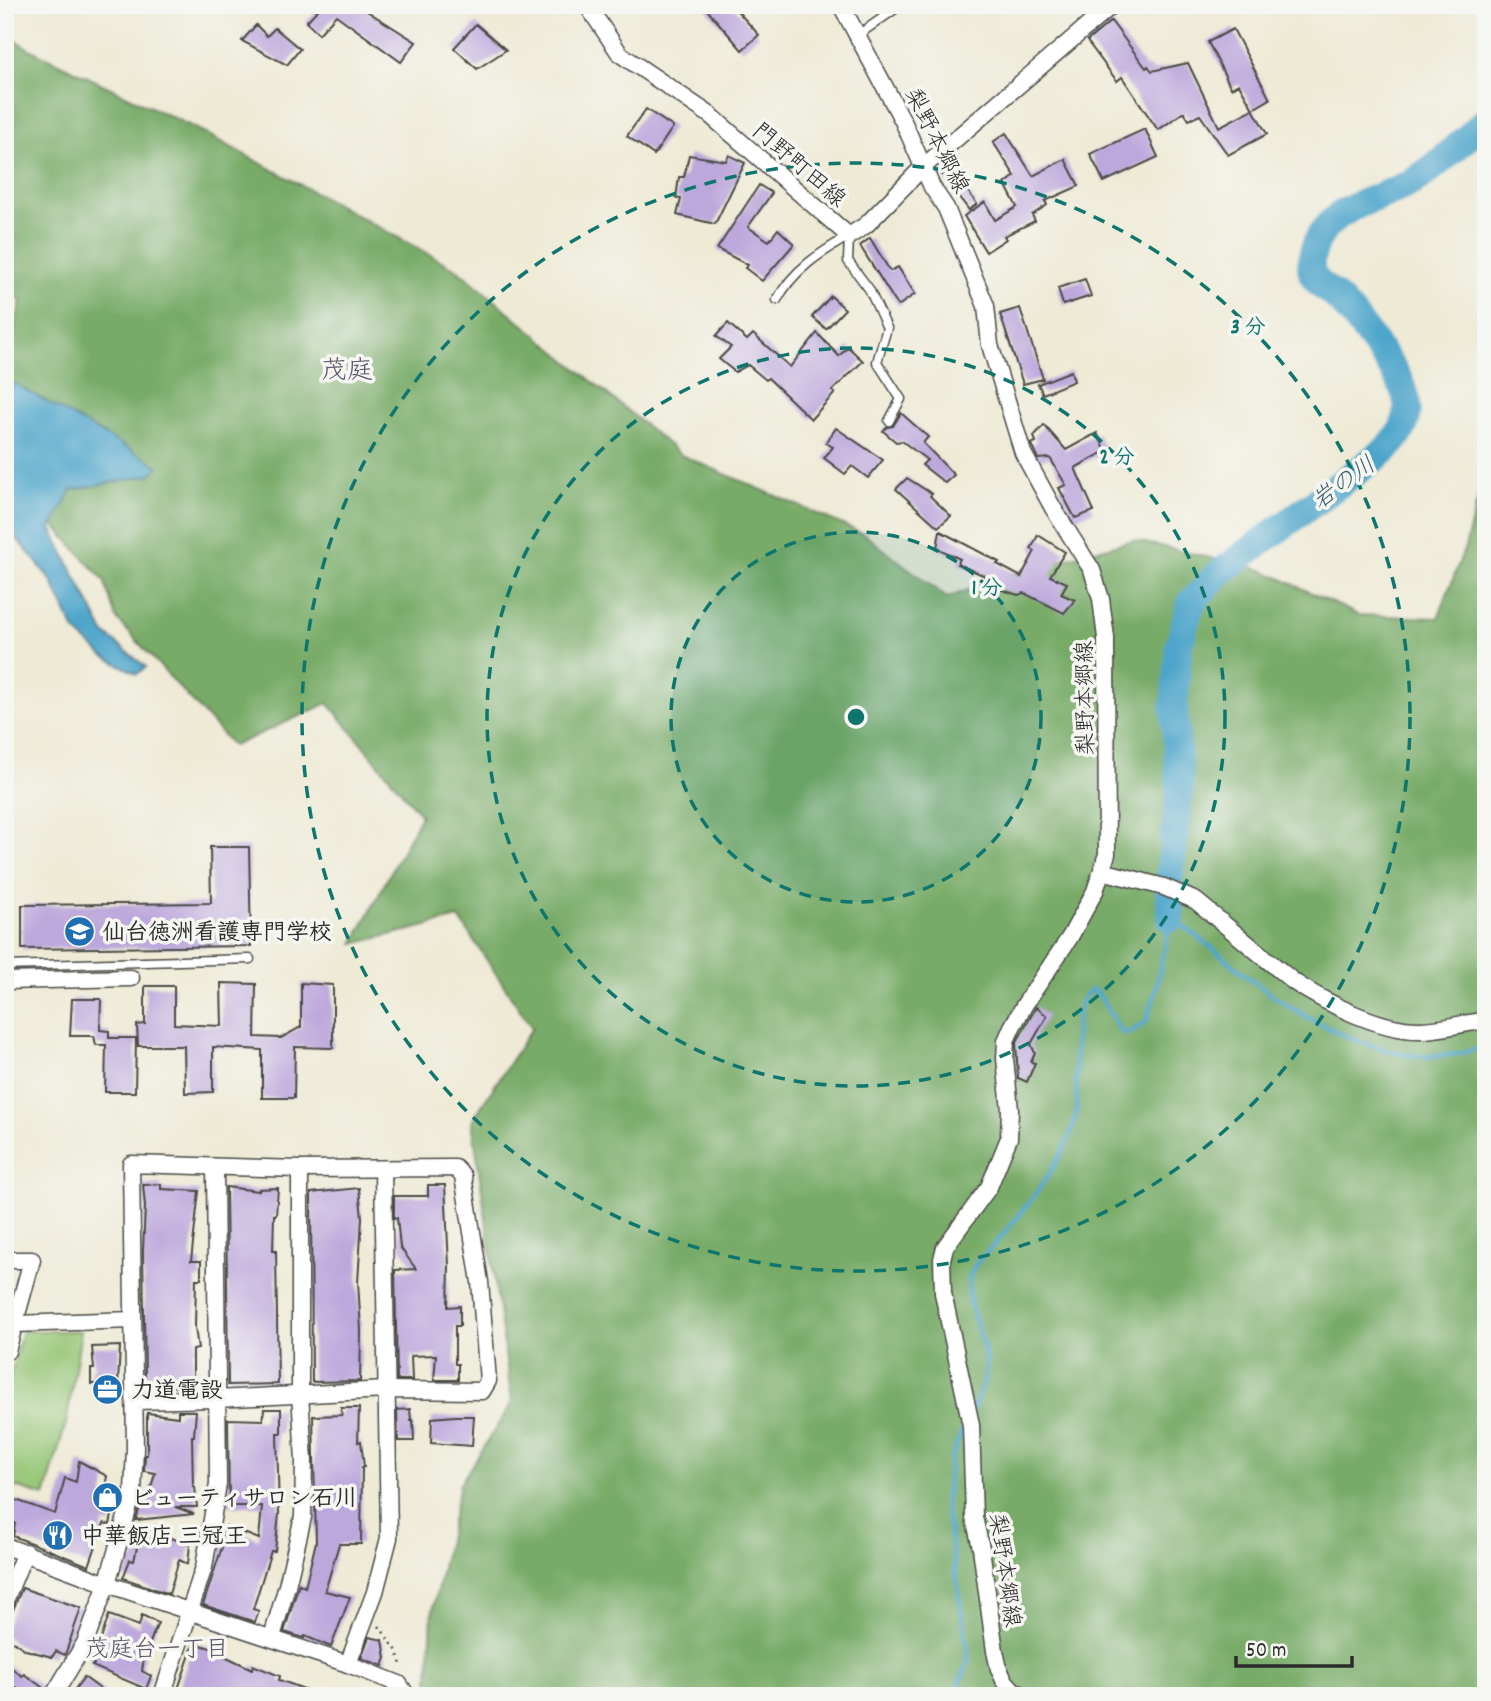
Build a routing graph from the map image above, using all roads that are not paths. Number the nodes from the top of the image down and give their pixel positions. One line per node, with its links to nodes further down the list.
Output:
1 (587, 5): 7 (street, 門野町田線)
2 (841, 5): 5 (street, 梨野本郷線)
3 (901, 5): 5 (lane)
4 (1112, 5): 6 (street, 門野町田線)
5 (858, 35): 6 (street, 梨野本郷線)
6 (923, 167): 7 (street, 門野町田線); 10 (street, 梨野本郷線)
7 (849, 236): 8 (lane); 9 (lane)
8 (777, 300)
9 (889, 421)
10 (1102, 871): 15 (street); 37 (street, 梨野本郷線)
11 (250, 959): 12 (lane)
12 (5, 966)
13 (131, 978): 14 (street)
14 (5, 981)
15 (1486, 1020)
16 (215, 1167): 18 (street); 20 (street); 25 (street)
17 (383, 1168): 18 (street); 23 (street); 23 (street)
18 (300, 1169): 24 (street)
19 (5, 1260): 21 (street)
20 (133, 1320): 21 (street); 26 (street)
21 (15, 1324): 22 (street)
22 (5, 1351)
23 (386, 1390): 24 (street); 33 (street)
24 (300, 1393): 25 (street); 32 (street)
25 (216, 1399): 26 (street); 31 (street)
26 (135, 1401): 29 (street)
27 (5, 1546): 28 (street)
28 (25, 1552): 29 (street); 30 (street)
29 (107, 1584): 31 (street); 35 (street)
30 (5, 1601)
31 (188, 1611): 32 (street); 36 (street)
32 (272, 1637): 33 (street)
33 (348, 1664): 34 (street)
34 (406, 1695)
35 (54, 1696)
36 (162, 1696)
37 (1023, 1696)

